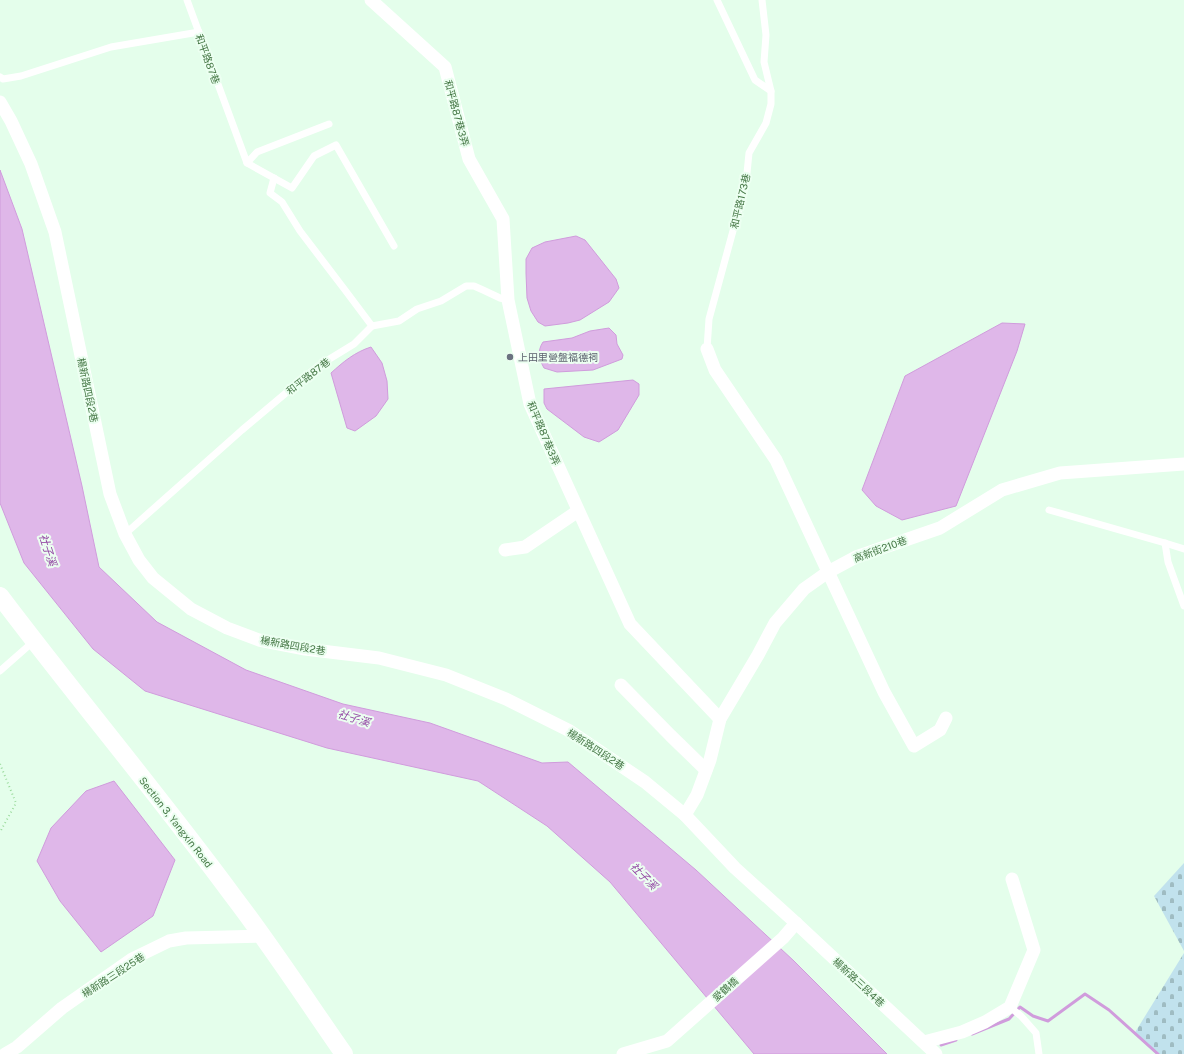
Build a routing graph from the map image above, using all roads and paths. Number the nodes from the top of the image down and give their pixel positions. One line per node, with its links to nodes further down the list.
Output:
1 (187, 0): 5 (lane, 和平路87巷)
2 (371, 0): 13 (street, 和平路87巷3弄)
3 (717, 0): 7 (lane)
4 (762, 0): 7 (lane, 和平路173巷)
5 (198, 32): 6 (lane); 10 (lane, 和平路87巷)
6 (0, 77)
7 (771, 91): 15 (lane, 和平路173巷)
8 (0, 102): 19 (street, 楊新路四段2巷)
9 (329, 124): 10 (lane)
10 (246, 163): 11 (lane)
11 (274, 178): 12 (lane); 14 (lane)
12 (394, 246)
13 (508, 300): 14 (lane); 18 (street, 和平路87巷3弄)
14 (372, 326): 19 (lane, 和平路87巷)
15 (707, 349): 23 (street)
16 (1184, 464): 23 (street, 高新街210巷)
17 (1049, 510): 20 (lane)
18 (578, 511): 22 (street); 30 (street, 和平路87巷3弄)
19 (125, 534): 33 (street, 楊新路四段2巷)
20 (1165, 542): 21 (lane); 25 (lane)
21 (1184, 549)
22 (505, 550)
23 (828, 572): 29 (street); 30 (street, 高新街210巷)
24 (0, 596): 26 (main road, Section 3, Yangxin Road)
25 (1184, 606)
26 (34, 640): 27 (lane); 37 (main road, Section 3, Yangxin Road)
27 (0, 671)
28 (621, 685): 32 (street)
29 (946, 718)
30 (720, 719): 32 (street, 高新街210巷)
31 (0, 764): 34 (path)
32 (706, 770): 33 (street, 高新街210巷)
33 (685, 815): 36 (street, 楊新路四段2巷)
34 (0, 832)
35 (1012, 879): 38 (street)
36 (796, 923): 39 (street, 楊新路三段4巷); 42 (street, 愛鶴橋)
37 (261, 936): 40 (street, 楊新路三段25巷); 41 (main road, Section 3, Yangxin Road)
38 (1010, 1007): 39 (street); 44 (lane)
39 (924, 1042): 43 (street, 楊新路三段4巷)
40 (4, 1054)
41 (344, 1054)
42 (623, 1054)
43 (936, 1054)
44 (1039, 1054)

